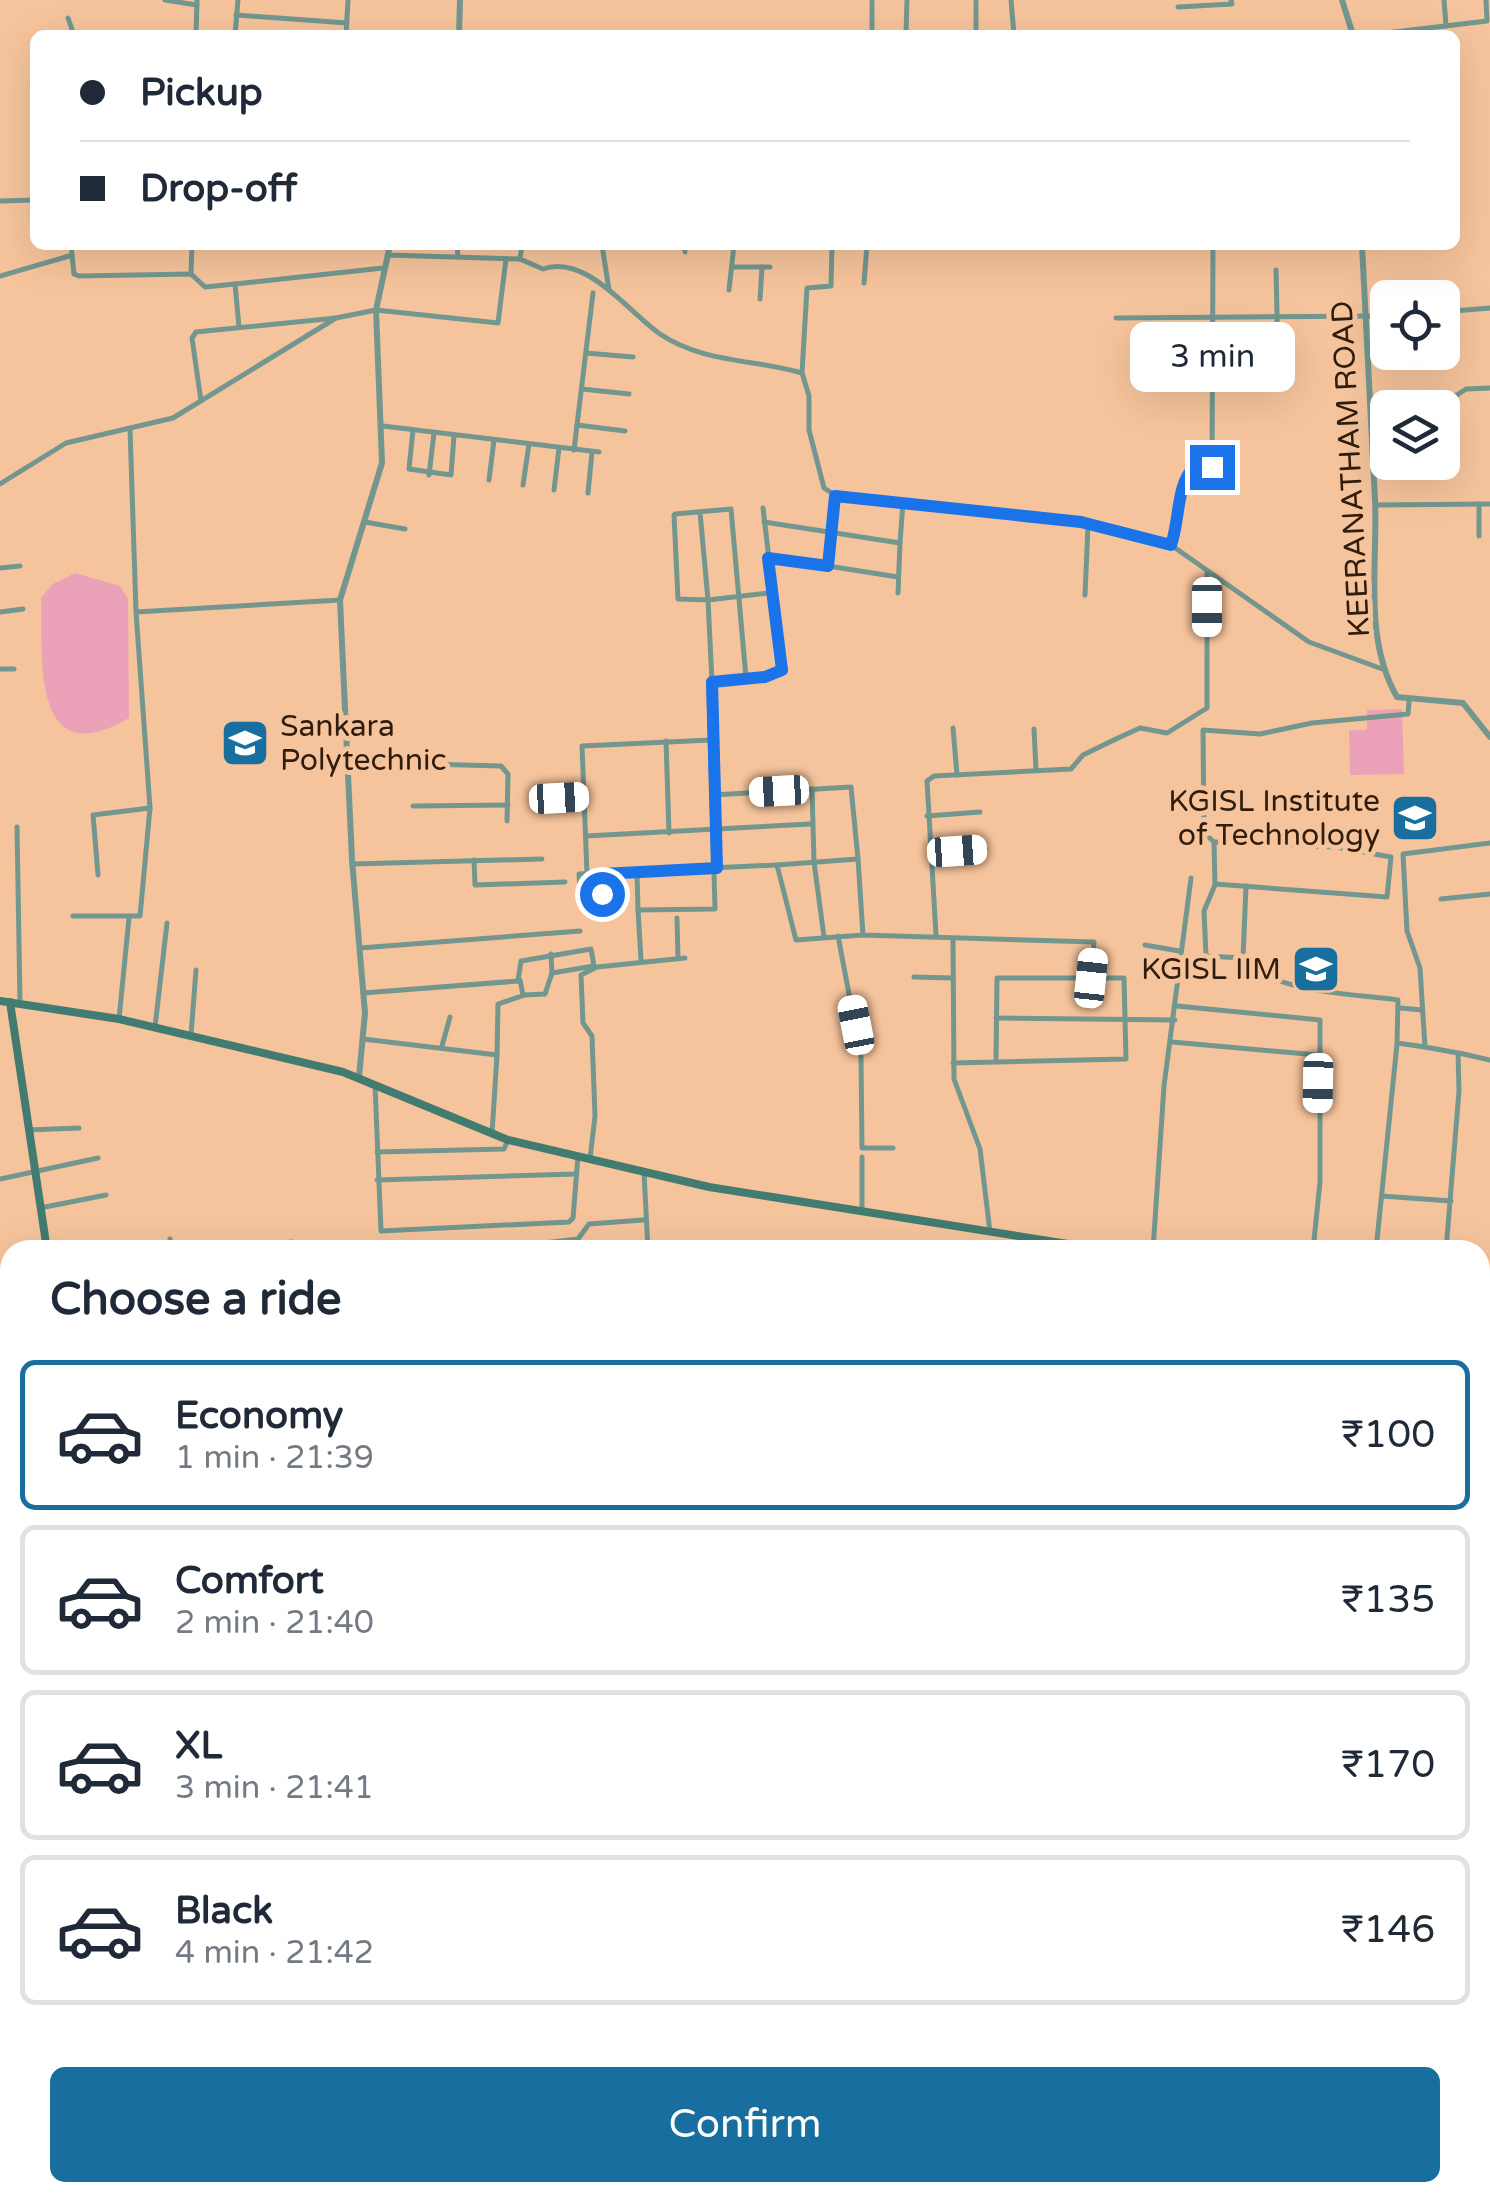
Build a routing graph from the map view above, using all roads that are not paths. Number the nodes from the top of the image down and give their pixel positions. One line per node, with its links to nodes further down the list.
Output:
1 (165, 0): 13 (street)
2 (238, 0): 15 (street)
3 (348, 0): 17 (street)
4 (460, 0): 23 (street)
5 (872, 0): 24 (street)
6 (907, 0): 25 (street)
7 (976, 0): 26 (street)
8 (1011, 0): 27 (street)
9 (1232, 0): 14 (street)
10 (1342, 0): 28 (street)
11 (1444, 0): 18 (street)
12 (1486, 0): 18 (street)
13 (197, 2): 20 (street)
14 (1178, 7)
15 (236, 15): 17 (street); 21 (street)
16 (68, 18): 19 (street)
17 (347, 22): 22 (street)
18 (1446, 26): 29 (street)
19 (72, 30)
20 (196, 30)
21 (235, 30)
22 (346, 30)
23 (459, 30)
24 (872, 30)
25 (906, 30)
26 (976, 30)
27 (1014, 30)
28 (1351, 30)
29 (1412, 30)
30 (30, 200): 31 (street)
31 (0, 201)
32 (71, 250): 44 (street)
33 (192, 250): 53 (street)
34 (389, 250): 43 (street)
35 (457, 250): 45 (street)
36 (521, 250): 47 (street)
37 (603, 250): 57 (street)
38 (734, 250): 48 (street)
39 (832, 250): 74 (street)
40 (867, 250): 55 (street)
41 (1213, 250): 64 (street)
42 (1362, 250): 66 (street, KEERANATHAM ROAD)
43 (388, 255): 45 (street); 51 (street)
44 (70, 256): 53 (street); 54 (street)
45 (458, 257): 46 (street)
46 (506, 258): 47 (street); 62 (street)
47 (520, 259): 57 (street)
48 (732, 267): 49 (street); 58 (street)
49 (762, 267): 50 (street); 60 (street)
50 (770, 267)
51 (383, 268): 56 (street); 62 (street)
52 (1276, 270): 65 (street)
53 (191, 274): 56 (street)
54 (0, 276)
55 (864, 283)
56 (235, 284): 70 (street)
57 (608, 290): 74 (street)
58 (730, 290)
59 (594, 294): 71 (street)
60 (760, 300)
61 (1490, 308): 63 (street)
62 (376, 310): 68 (street); 80 (street)
63 (1460, 310)
64 (1214, 316): 65 (street); 69 (street); 73 (street)
65 (1277, 316): 66 (street); 73 (street)
66 (1366, 316): 67 (street); 78 (street, KEERANATHAM ROAD)
67 (1370, 316)
68 (336, 318): 70 (street); 79 (street)
69 (1116, 318)
70 (240, 327): 79 (street)
71 (586, 352): 72 (street); 76 (street)
72 (633, 356)
73 (1213, 356): 111 (street)
74 (802, 373): 97 (street)
75 (1490, 388): 78 (street)
76 (582, 389): 77 (street); 81 (street)
77 (629, 394)
78 (1369, 398): 101 (street, KEERANATHAM ROAD)
79 (201, 401): 82 (street)
80 (383, 426): 83 (street); 104 (street)
81 (577, 426): 84 (street); 90 (street)
82 (130, 428): 93 (street); 126 (street)
83 (413, 430): 85 (street); 91 (street)
84 (624, 431)
85 (434, 433): 86 (street); 91 (street)
86 (454, 436): 87 (street); 91 (street)
87 (494, 440): 88 (street); 92 (street)
88 (528, 444): 89 (street); 94 (street)
89 (559, 448): 90 (street); 95 (street)
90 (574, 450): 96 (street)
91 (430, 475)
92 (489, 480)
93 (0, 484)
94 (523, 485)
95 (554, 490)
96 (588, 493)
97 (835, 496): 98 (street); 108 (street)
98 (903, 502): 106 (street); 110 (street)
99 (1479, 504): 100 (street); 101 (street); 109 (street)
100 (1490, 504)
101 (1375, 505): 129 (street, KEERANATHAM ROAD)
102 (762, 508): 105 (street)
103 (700, 512): 121 (street); 123 (street); 123 (street)
104 (362, 522): 107 (street); 122 (street)
105 (764, 522): 108 (street); 112 (street)
106 (1088, 524): 111 (street); 120 (street)
107 (406, 529)
108 (830, 531): 110 (street); 114 (street)
109 (1479, 536)
110 (900, 543): 117 (street)
111 (1171, 545): 116 (street)
112 (768, 558): 114 (street); 130 (street)
113 (20, 566): 115 (street)
114 (828, 566): 117 (street)
115 (0, 568)
116 (1207, 573): 129 (street); 139 (street)
117 (898, 577): 119 (street)
118 (769, 593): 121 (street)
119 (898, 593)
120 (1085, 595)
121 (740, 597): 123 (street); 130 (street)
122 (340, 600): 126 (street); 138 (street)
123 (708, 600): 131 (street)
124 (23, 608): 125 (street)
125 (0, 612)
126 (136, 612): 147 (street)
127 (14, 669): 128 (street)
128 (0, 670)
129 (1385, 670): 132 (street, KEERANATHAM ROAD)
130 (746, 679): 131 (street)
131 (712, 682): 136 (street)
132 (1409, 702): 135 (street); 156 (street)
133 (953, 728): 140 (street)
134 (1034, 729): 139 (street)
135 (1490, 737)
136 (711, 740): 137 (street); 142 (street)
137 (666, 741): 143 (street); 154 (street)
138 (349, 762): 145 (street); 166 (street)
139 (1036, 770): 140 (street)
140 (958, 775): 149 (street)
141 (812, 789): 142 (street); 151 (street); 164 (street)
142 (713, 795): 153 (street)
143 (584, 797): 144 (street); 155 (street)
144 (559, 798)
145 (508, 805): 146 (street); 150 (street)
146 (413, 806)
147 (150, 808): 172 (street); 185 (street)
148 (980, 812): 149 (street)
149 (927, 816): 159 (street)
150 (508, 821)
151 (811, 824): 153 (street); 165 (street)
152 (17, 828): 208 (street)
153 (715, 832): 154 (street); 168 (street)
154 (669, 834): 155 (street)
155 (586, 836): 170 (street)
156 (1214, 842): 161 (street); 175 (street)
157 (1490, 843): 160 (street)
158 (985, 849): 159 (street)
159 (930, 853): 191 (street)
160 (1403, 854): 161 (street); 179 (street)
161 (1391, 857): 178 (street)
162 (542, 859): 163 (street)
163 (474, 860): 166 (street); 174 (street)
164 (858, 860): 165 (street); 189 (street)
165 (814, 862): 167 (street); 192 (street)
166 (352, 864): 195 (street)
167 (777, 865): 168 (street); 192 (street)
168 (717, 868): 169 (street); 182 (street)
169 (636, 872): 171 (street); 182 (street)
170 (586, 874): 171 (street); 181 (street)
171 (602, 874): 183 (street)
172 (98, 875)
173 (1191, 878): 196 (street)
174 (565, 882)
175 (1215, 884): 176 (street); 198 (street)
176 (1246, 886): 178 (street); 198 (street)
177 (1490, 894): 180 (street)
178 (1387, 897): 179 (street)
179 (1403, 898): 211 (street)
180 (1441, 899)
181 (581, 904)
182 (638, 910): 199 (street)
183 (603, 914)
184 (73, 916): 185 (street)
185 (130, 918): 215 (street)
186 (677, 918): 199 (street)
187 (166, 923): 217 (street)
188 (580, 931): 195 (street)
189 (862, 935): 190 (street); 191 (street)
190 (838, 936): 192 (street); 236 (street)
191 (936, 936): 193 (street)
192 (824, 937)
193 (953, 940): 203 (street); 204 (street)
194 (1145, 945): 196 (street)
195 (360, 948): 206 (street)
196 (1180, 951): 209 (street)
197 (551, 954): 201 (street); 201 (street); 205 (street)
198 (1243, 958): 210 (street)
199 (641, 960): 240 (street)
200 (196, 970): 218 (street)
201 (552, 973): 207 (street)
202 (914, 978): 203 (street)
203 (953, 978): 229 (street)
204 (1091, 978): 213 (street); 214 (street)
205 (520, 980): 206 (street); 207 (street)
206 (363, 993): 219 (street)
207 (525, 995): 225 (street)
208 (10, 1002): 215 (main road); 233 (main road)
209 (1177, 1006): 216 (street); 226 (street)
210 (1400, 1008): 211 (street); 221 (street)
211 (1423, 1010): 223 (street)
212 (450, 1017): 222 (street)
213 (996, 1018): 214 (street); 228 (street)
214 (1125, 1018): 216 (street); 228 (street)
215 (120, 1019): 217 (main road)
216 (1175, 1020): 220 (street)
217 (155, 1027): 218 (main road)
218 (191, 1035): 230 (main road)
219 (364, 1039): 222 (street); 230 (street)
220 (1172, 1042): 226 (street); 258 (street)
221 (1397, 1043): 223 (street); 248 (street)
222 (442, 1046): 225 (street)
223 (1425, 1047): 224 (street)
224 (1458, 1053): 227 (street); 249 (street)
225 (498, 1054): 234 (street)
226 (1318, 1055): 259 (street)
227 (1490, 1060)
228 (996, 1062): 229 (street)
229 (954, 1063): 253 (street)
230 (359, 1077): 231 (main road)
231 (375, 1084): 234 (main road); 237 (street)
232 (79, 1128): 233 (street)
233 (28, 1130): 242 (main road)
234 (492, 1134): 235 (main road)
235 (508, 1140): 237 (street); 238 (main road)
236 (893, 1148)
237 (376, 1152): 246 (street)
238 (578, 1156): 240 (main road); 244 (street)
239 (98, 1158): 242 (street)
240 (590, 1158): 243 (main road)
241 (862, 1158): 251 (street)
242 (34, 1172): 245 (street); 250 (main road)
243 (644, 1172): 251 (main road); 252 (street)
244 (576, 1174): 246 (street); 246 (street)
245 (0, 1178)
246 (377, 1180)
247 (106, 1195): 250 (street)
248 (1382, 1196): 249 (street); 260 (street)
249 (1451, 1201): 261 (street)
250 (40, 1208): 254 (main road)
251 (862, 1209): 253 (main road)
252 (643, 1220): 255 (street); 256 (street)
253 (990, 1232): 257 (main road)
254 (45, 1240)
255 (570, 1240)
256 (646, 1240)
257 (1042, 1240)
258 (1154, 1240)
259 (1314, 1240)
260 (1377, 1240)
261 (1447, 1240)

